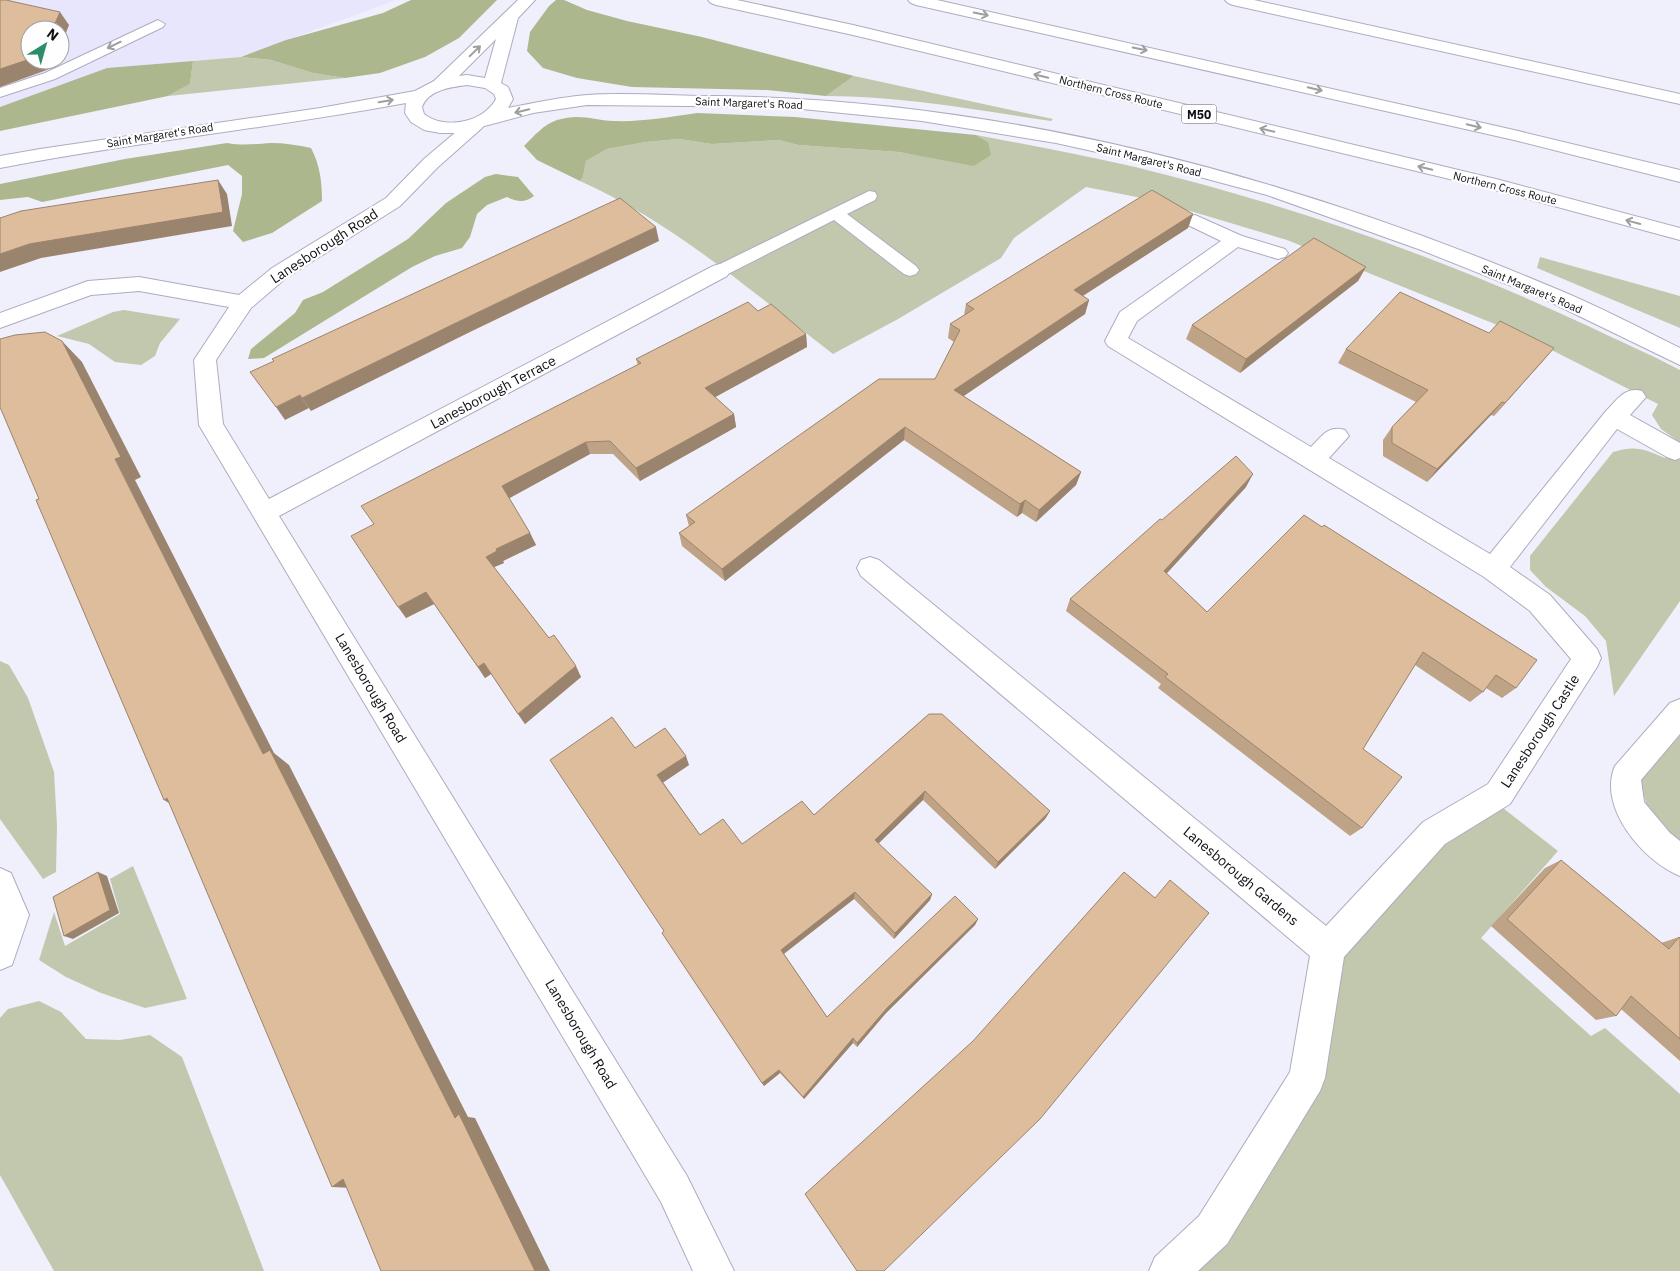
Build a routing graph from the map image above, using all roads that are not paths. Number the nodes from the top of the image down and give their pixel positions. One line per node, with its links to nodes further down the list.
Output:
1 (527, 0): 5 (main road)
2 (716, 0): 22 (main road, Northern Cross Route / M50, one-way to 2)
3 (916, 0): 18 (main road, one-way to 18)
4 (1233, 0): 11 (main road)
5 (510, 17): 7 (main road, one-way to 5); 8 (main road)
6 (158, 24): 9 (lane, one-way to 9)
7 (440, 85): 8 (main road, Saint Margaret's Road); 10 (main road, Saint Margaret's Road)
8 (508, 89): 12 (main road, Saint Margaret's Road); 14 (main road, Lanesborough Road)
9 (0, 93)
10 (421, 95): 13 (main road, Saint Margaret's Road, one-way to 10); 15 (main road)
11 (1680, 99)
12 (587, 100): 14 (main road, Saint Margaret's Road, one-way to 14); 29 (main road, Saint Margaret's Road)
13 (321, 112): 15 (main road, Saint Margaret's Road); 16 (main road, Saint Margaret's Road)
14 (483, 121): 15 (main road, Saint Margaret's Road); 17 (main road, Lanesborough Road)
15 (427, 125): 17 (main road)
16 (0, 162)
17 (432, 163): 27 (main road, Lanesborough Road)
18 (1680, 176)
19 (869, 196): 20 (lane)
20 (836, 213): 25 (lane); 26 (lane)
21 (1195, 221): 23 (main road)
22 (1680, 234)
23 (1235, 240): 24 (main road); 34 (main road, Lanesborough Castle)
24 (1278, 253)
25 (910, 270)
26 (720, 271): 35 (main road, Lanesborough Terrace)
27 (243, 303): 28 (main road); 35 (main road, Lanesborough Road)
28 (0, 321)
29 (1680, 357)
30 (1634, 397): 31 (main road)
31 (1614, 417): 33 (main road); 37 (main road)
32 (1337, 436): 34 (main road)
33 (1675, 451)
34 (1312, 461): 37 (main road, Lanesborough Castle)
35 (265, 512): 43 (main road, Lanesborough Road)
36 (870, 568): 41 (main road, Lanesborough Gardens)
37 (1493, 569): 41 (main road, Lanesborough Castle)
38 (1680, 712): 39 (main road)
39 (1680, 860)
40 (0, 884): 42 (main road)
41 (1328, 949): 44 (main road)
42 (0, 953)
43 (714, 1271)
44 (1170, 1271)

